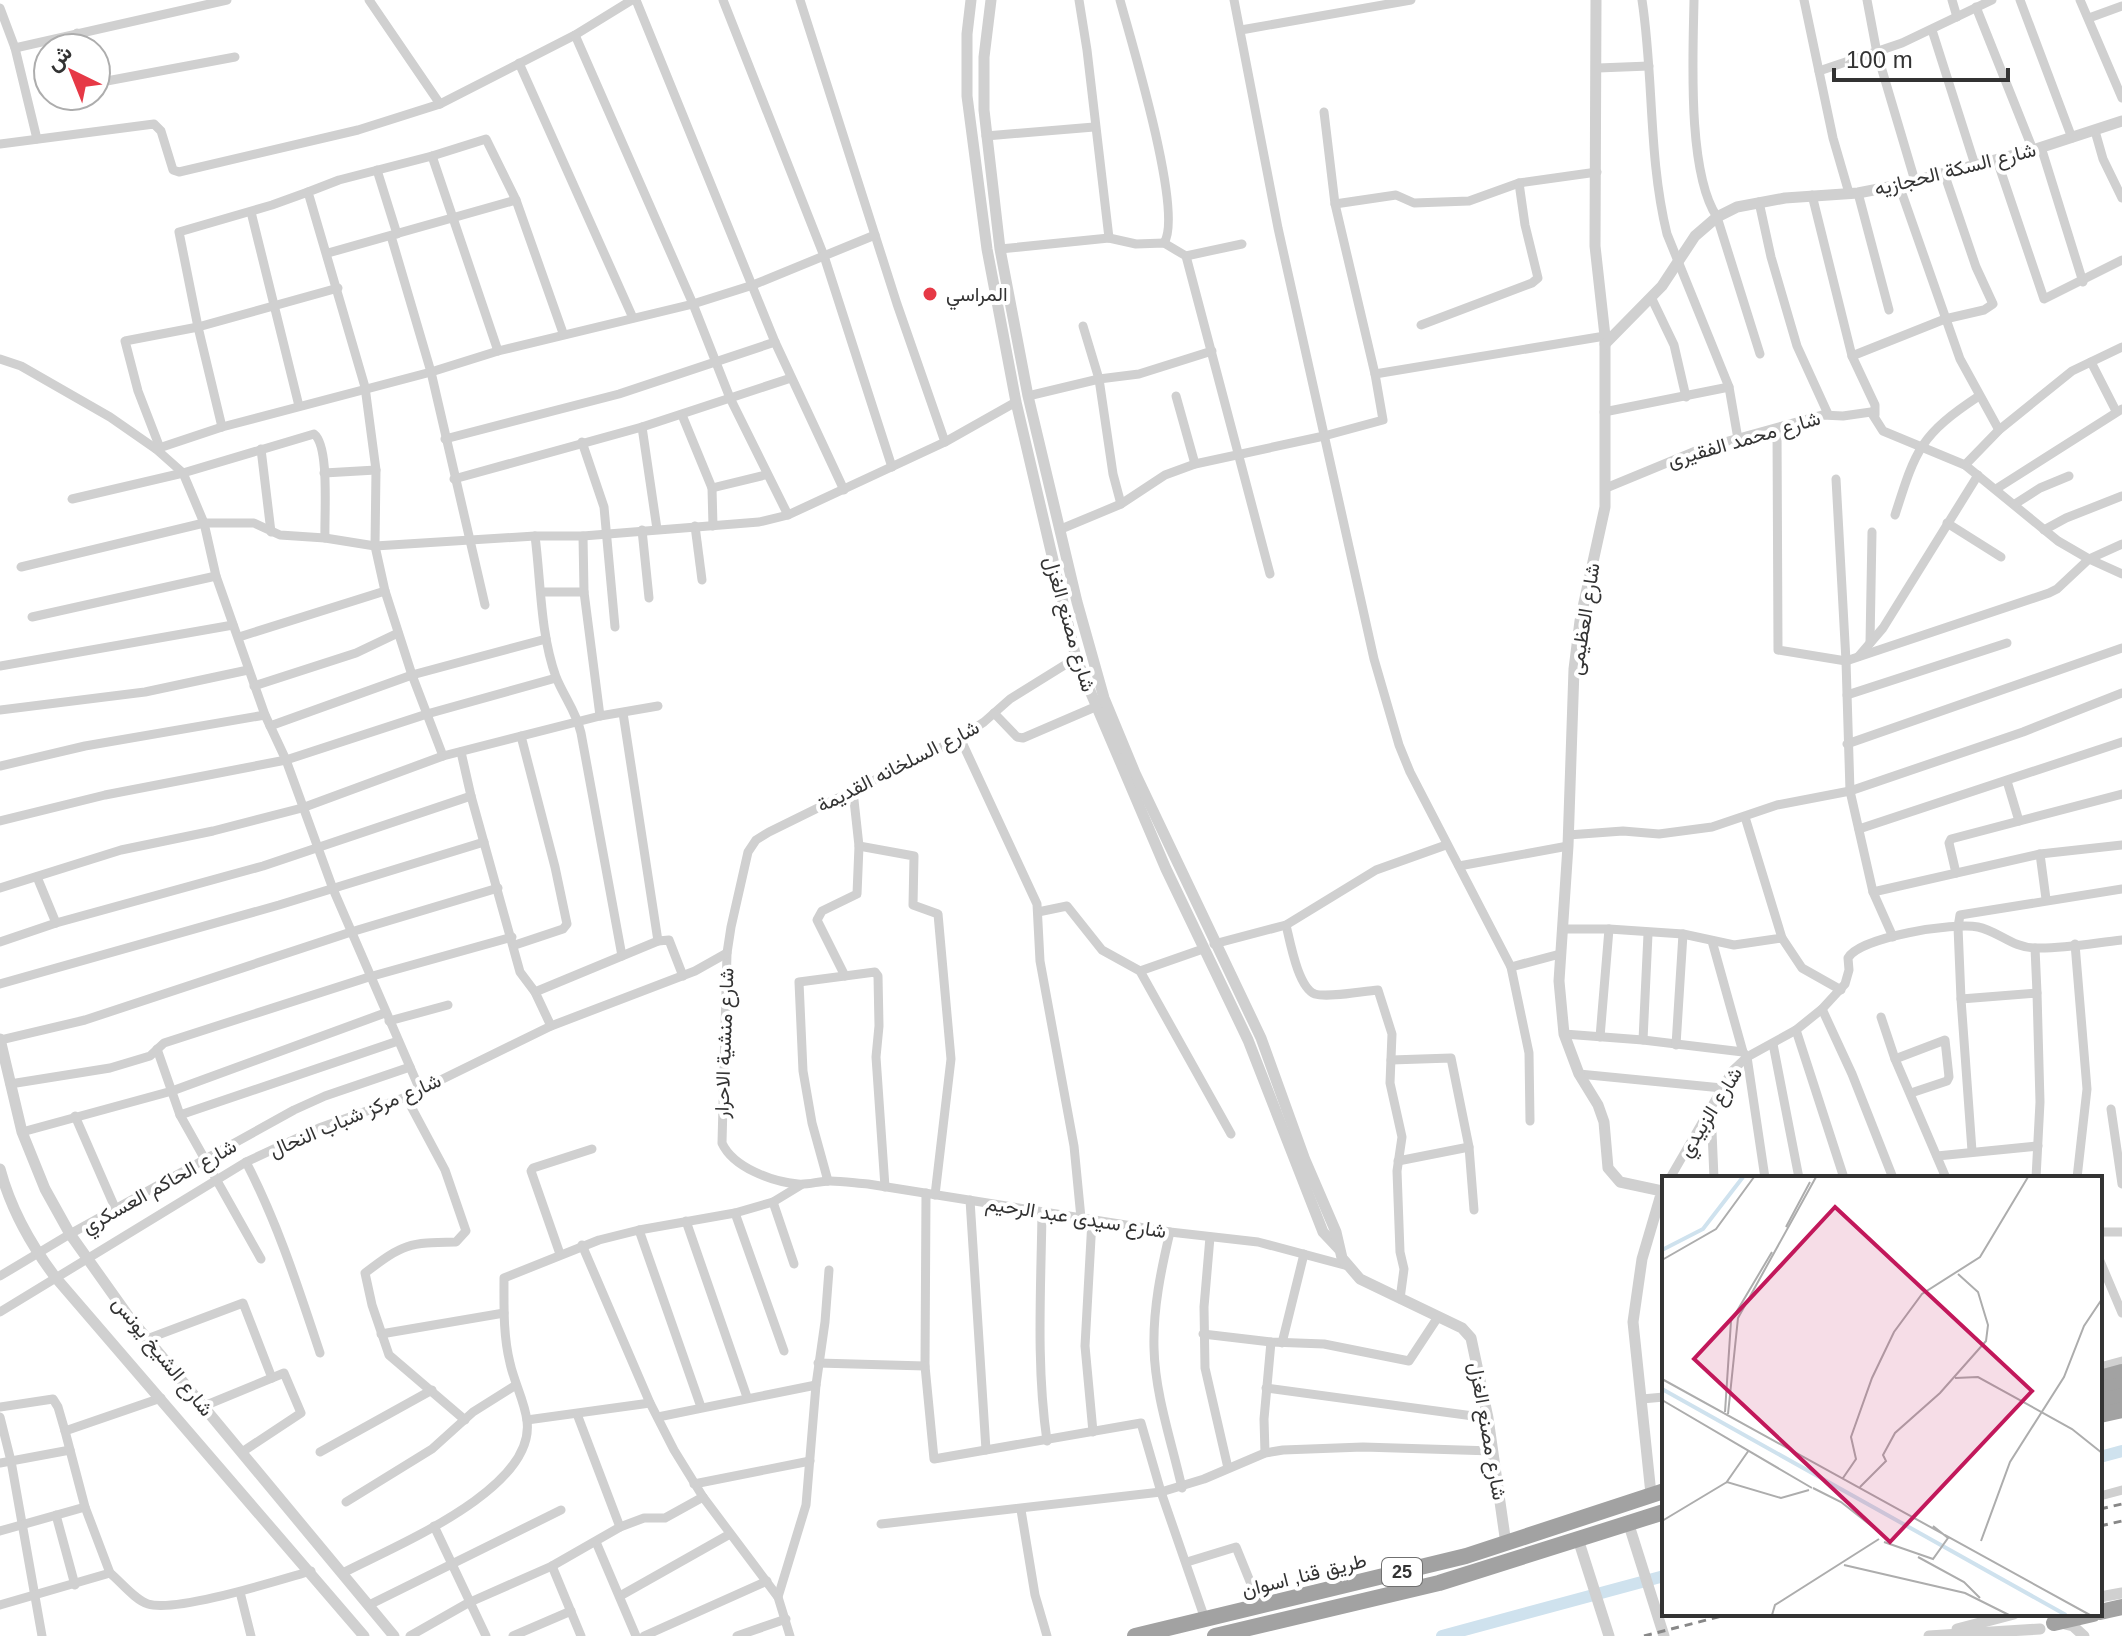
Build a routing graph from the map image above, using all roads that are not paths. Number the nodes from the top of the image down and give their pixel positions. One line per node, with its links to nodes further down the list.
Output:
1 (227, 0): 28 (street)
2 (369, 0): 40 (street)
3 (634, 0): 29 (street); 81 (street)
4 (723, 0): 76 (street)
5 (800, 0): 70 (street)
6 (971, 0): 114 (street, شارع مصنع الغزل)
7 (991, 0): 45 (street, شارع مصنع الغزل)
8 (1079, 0): 43 (street)
9 (1120, 0): 72 (street)
10 (1234, 0): 26 (street)
11 (1411, 0): 26 (street)
12 (1596, 0): 36 (street, شارع العظيمى)
13 (1642, 0): 35 (street)
14 (1694, 0): 67 (street)
15 (1804, 0): 37 (street)
16 (1867, 0): 32 (street)
17 (1952, 0): 24 (street)
18 (1992, 0): 22 (street)
19 (2020, 0): 46 (street)
20 (2080, 0): 25 (street)
21 (2122, 6): 25 (street)
22 (1976, 7): 24 (street); 49 (street)
23 (0, 8): 31 (street)
24 (1957, 17): 27 (street)
25 (2089, 18): 39 (street)
26 (1241, 30): 125 (street)
27 (1932, 30): 32 (street); 52 (street)
28 (82, 32)
29 (575, 35): 34 (street); 84 (street)
30 (32, 44): 31 (street)
31 (15, 48): 47 (street)
32 (1877, 53): 37 (street); 56 (street)
33 (235, 57): 38 (street)
34 (519, 63): 40 (street); 87 (street)
35 (1649, 66): 36 (street); 79 (street)
36 (1598, 68): 54 (street, شارع العظيمى)
37 (1819, 71): 60 (street)
38 (112, 80)
39 (2122, 98)
40 (440, 104): 47 (street)
41 (1324, 112): 65 (street)
42 (2122, 121): 44 (street, شارع السكة الحجازيه)
43 (1094, 127): 45 (street); 71 (street)
44 (2095, 131): 46 (street, شارع السكة الحجازيه); 62 (street)
45 (986, 136): 74 (street, شارع مصنع الغزل)
46 (2072, 138): 49 (street, شارع السكة الحجازيه)
47 (37, 139): 48 (street)
48 (0, 144)
49 (2037, 149): 51 (street, شارع السكة الحجازيه); 80 (street)
50 (432, 156): 53 (street); 63 (street); 68 (street)
51 (1997, 160): 52 (street, شارع السكة الحجازيه); 80 (street)
52 (1975, 165): 55 (street, شارع السكة الحجازيه)
53 (377, 170): 59 (street); 69 (street)
54 (1597, 172): 57 (street); 93 (street, شارع العظيمى)
55 (1944, 173): 56 (street, شارع السكة الحجازيه); 88 (street)
56 (1915, 181): 58 (street, شارع السكة الحجازيه)
57 (1519, 183): 65 (street); 89 (street)
58 (1899, 185): 60 (street, شارع السكة الحجازيه); 88 (street)
59 (308, 192): 66 (street); 75 (street)
60 (1854, 193): 61 (street, شارع السكة الحجازيه); 86 (street)
61 (1812, 195): 64 (street, شارع السكة الحجازيه); 99 (street)
62 (2122, 198)
63 (516, 200): 68 (street); 92 (street)
64 (1759, 202): 67 (street, شارع السكة الحجازيه); 118 (street)
65 (1335, 204): 104 (street)
66 (251, 212): 85 (street); 91 (street)
67 (1717, 217): 79 (street, شارع السكة الحجازيه); 98 (street)
68 (453, 219): 69 (street); 96 (street)
69 (394, 235): 75 (street); 103 (street)
70 (875, 235): 76 (street); 129 (street)
71 (1109, 238): 72 (street); 74 (street)
72 (1164, 243): 77 (street)
73 (1242, 244): 77 (street)
74 (1000, 249): 109 (street, شارع مصنع الغزل)
75 (328, 253): 82 (street)
76 (824, 256): 81 (street); 136 (street)
77 (1186, 256): 97 (street)
78 (2122, 260): 80 (street)
79 (1680, 261): 83 (street, شارع السكة الحجازيه); 108 (street)
80 (2083, 282)
81 (753, 285): 84 (street); 94 (street)
82 (338, 288): 85 (street); 107 (street)
83 (1651, 297): 93 (street, شارع السكة الحجازيه); 112 (street)
84 (693, 304): 87 (street); 102 (street)
85 (276, 307): 91 (street); 115 (street)
86 (1889, 310)
87 (633, 318): 92 (street)
88 (1945, 319): 99 (street); 111 (street)
89 (1421, 325)
90 (1083, 326): 106 (street)
91 (198, 327): 121 (street); 131 (street)
92 (563, 333): 96 (street)
93 (1605, 340): 104 (street); 117 (street, شارع العظيمى)
94 (775, 342): 102 (street); 105 (street)
95 (2122, 347): 101 (street)
96 (498, 351): 103 (street)
97 (1212, 351): 106 (street); 133 (street)
98 (1760, 354)
99 (1852, 356): 120 (street)
100 (0, 359): 131 (street)
101 (2091, 362): 116 (street); 124 (street)
102 (716, 363): 113 (street); 126 (street)
103 (431, 372): 107 (street); 126 (street)
104 (1375, 374): 125 (street)
105 (791, 378): 113 (street); 148 (street)
106 (1099, 379): 109 (street); 151 (street)
107 (365, 387): 115 (street); 137 (street)
108 (1729, 387): 112 (street); 127 (street)
109 (1028, 396): 114 (street); 160 (street, شارع مصنع الغزل)
110 (1176, 396): 134 (street)
111 (1979, 396): 124 (street); 130 (street)
112 (1686, 397): 117 (street)
113 (730, 398): 119 (street); 140 (street)
114 (1016, 402): 129 (street); 195 (street, شارع مصنع الغزل)
115 (299, 406): 121 (street)
116 (2119, 410): 147 (street)
117 (1604, 412): 146 (street, شارع العظيمى)
118 (1828, 414): 120 (street, شارع محمد الفقيرى); 123 (street, شارع محمد الفقيرى)
119 (682, 415): 122 (street); 145 (street)
120 (1875, 415): 130 (street)
121 (222, 427): 131 (street)
122 (642, 427): 128 (street); 159 (street)
123 (1777, 429): 127 (street, شارع محمد الفقيرى); 196 (street)
124 (1999, 430): 135 (street)
125 (1324, 436): 133 (street); 235 (street)
126 (445, 439): 143 (street)
127 (1738, 439): 146 (street, شارع محمد الفقيرى)
128 (582, 442): 143 (street); 165 (street)
129 (945, 442): 136 (street)
130 (1922, 445): 135 (street); 154 (street)
131 (158, 448): 138 (street)
132 (261, 449): 138 (street); 139 (street); 163 (street)
133 (1237, 454): 134 (street); 175 (street)
134 (1195, 464): 151 (street)
135 (1965, 465): 141 (street)
136 (892, 467): 148 (street)
137 (376, 470): 139 (street); 171 (street)
138 (183, 473): 150 (street); 155 (street)
139 (324, 473): 168 (street)
140 (765, 475): 145 (street); 153 (street)
141 (1978, 475): 147 (street); 156 (street)
142 (2069, 476): 152 (street)
143 (454, 479): 169 (street)
144 (1836, 479): 196 (street)
145 (712, 488): 158 (street)
146 (1606, 488): 233 (street, شارع العظيمى)
147 (1996, 489): 152 (street)
148 (844, 490): 153 (street)
149 (2122, 496): 162 (street)
150 (72, 499)
151 (1121, 504): 160 (street)
152 (2015, 504): 162 (street)
153 (788, 515): 158 (street)
154 (1895, 515)
155 (204, 523): 163 (street); 174 (street); 177 (street)
156 (1947, 523): 172 (street); 190 (street)
157 (695, 526): 158 (street); 159 (street); 178 (street)
158 (713, 526)
159 (657, 529): 161 (street)
160 (1061, 529): 193 (street, شارع مصنع الغزل)
161 (642, 530): 165 (street); 182 (street)
162 (2044, 530): 173 (street)
163 (271, 532): 168 (street)
164 (1872, 532): 190 (street)
165 (607, 534): 167 (street); 186 (street)
166 (535, 536): 167 (street); 169 (street); 180 (street)
167 (583, 536): 181 (street)
168 (325, 538): 171 (street)
169 (470, 541): 171 (street); 183 (street)
170 (2122, 544): 173 (street)
171 (375, 546): 179 (street)
172 (2001, 557)
173 (2089, 559): 176 (street); 194 (street)
174 (21, 567)
175 (1270, 574)
176 (2122, 574)
177 (216, 576): 184 (street); 185 (street)
178 (702, 580)
179 (385, 591): 187 (street); 188 (street)
180 (542, 592): 181 (street); 189 (street)
181 (584, 592): 211 (street)
182 (649, 598)
183 (485, 605)
184 (32, 617)
185 (233, 625): 188 (street); 197 (street)
186 (615, 627)
187 (398, 633): 199 (street); 201 (street)
188 (239, 637): 198 (street)
189 (546, 639): 199 (street); 200 (street)
190 (1870, 643): 194 (street)
191 (2007, 643): 202 (street)
192 (2122, 648): 217 (street)
193 (1090, 652): 195 (street); 266 (street, شارع مصنع الغزل)
194 (1858, 657): 196 (street)
195 (1076, 658): 205 (street, شارع مصنع الغزل); 208 (street, شارع السلخانه القديمة)
196 (1846, 661): 202 (street)
197 (0, 666)
198 (248, 670): 201 (street); 206 (street)
199 (412, 675): 209 (street); 213 (street)
200 (556, 678): 209 (street); 212 (street)
201 (254, 686): 210 (street)
202 (1847, 695): 217 (street)
203 (2121, 696): 224 (street)
204 (658, 706): 207 (street)
205 (1095, 707): 208 (street); 266 (street, شارع مصنع الغزل)
206 (0, 710)
207 (623, 713): 211 (street); 262 (street)
208 (994, 713): 215 (street, شارع السلخانه القديمة)
209 (427, 714): 219 (street); 220 (street)
210 (265, 715): 213 (street); 221 (street)
211 (600, 716): 212 (street)
212 (579, 723): 214 (street); 270 (street)
213 (270, 726): 220 (street)
214 (521, 736): 218 (street); 261 (street)
215 (960, 738): 223 (street, شارع السلخانه القديمة); 249 (street)
216 (2122, 742): 222 (street)
217 (1847, 744): 224 (street)
218 (461, 752): 219 (street); 226 (street)
219 (443, 756): 227 (street)
220 (286, 760): 227 (street); 229 (street)
221 (0, 766)
222 (2007, 781): 230 (street); 231 (street)
223 (853, 791): 232 (street, شارع السلخانه القديمة); 237 (street)
224 (1850, 791): 228 (street); 231 (street)
225 (2122, 794): 230 (street)
226 (471, 796): 234 (street); 238 (street)
227 (302, 808): 238 (street); 242 (street)
228 (1745, 817): 233 (street); 259 (street)
229 (0, 821)
230 (2019, 821): 241 (street)
231 (1859, 829): 247 (street)
232 (756, 840): 268 (street, شارع منشية الاحرار)
233 (1568, 840): 240 (street); 253 (street, شارع العظيمى)
234 (484, 842): 244 (street); 245 (street)
235 (1446, 845): 240 (street); 251 (street)
236 (2122, 845): 239 (street)
237 (859, 846): 274 (street); 338 (street)
238 (316, 847): 245 (street); 250 (street)
239 (2040, 854): 241 (street); 248 (street)
240 (1459, 866): 271 (street)
241 (1956, 873): 247 (street)
242 (37, 877): 243 (street); 250 (street)
243 (0, 888)
244 (498, 888): 255 (street); 261 (street)
245 (333, 889): 255 (street); 276 (street)
246 (2122, 889): 248 (street)
247 (1873, 892): 258 (street)
248 (2046, 899): 252 (street)
249 (1038, 912): 272 (street); 345 (street)
250 (56, 923): 264 (street)
251 (1286, 925): 266 (street); 297 (street)
252 (1958, 927): 258 (street); 267 (street); 280 (street)
253 (1562, 929): 254 (street); 269 (street, شارع العظيمى)
254 (1609, 929): 256 (street); 288 (street)
255 (351, 932): 275 (street); 289 (street)
256 (1648, 934): 257 (street); 290 (street)
257 (1683, 934): 263 (street); 293 (street)
258 (1893, 937): 277 (street)
259 (1782, 938): 263 (street); 277 (street)
260 (2122, 940): 265 (street)
261 (513, 941): 275 (street); 278 (street)
262 (658, 941): 270 (street); 273 (street)
263 (1712, 941): 295 (street)
264 (0, 942)
265 (2075, 944): 267 (street); 330 (street)
266 (1209, 946): 272 (street); 359 (street, شارع مصنع الغزل)
267 (2035, 948): 279 (street)
268 (727, 953): 273 (street, شارع مركز شباب النحال); 334 (street, شارع منشية الاحرار)
269 (1560, 954): 271 (street); 287 (street, شارع العظيمى)
270 (622, 956): 278 (street)
271 (1511, 967): 310 (street)
272 (1140, 971): 312 (street)
273 (683, 976): 285 (street, شارع مركز شباب النحال)
274 (845, 976): 332 (street); 335 (street)
275 (369, 977): 283 (street); 294 (street)
276 (0, 984)
277 (1841, 990): 282 (street, شارع الزبيدي)
278 (535, 992): 285 (street)
279 (2037, 993): 280 (street); 313 (street)
280 (1961, 999): 316 (street)
281 (448, 1005): 283 (street)
282 (1822, 1009): 286 (street, شارع الزبيدي); 327 (street)
283 (387, 1017): 291 (street); 303 (street)
284 (1881, 1017): 296 (street)
285 (551, 1026): 302 (street, شارع مركز شباب النحال)
286 (1796, 1030): 292 (street, شارع الزبيدي); 326 (street)
287 (1564, 1034): 288 (street); 299 (street, شارع العظيمى)
288 (1600, 1037): 290 (street)
289 (0, 1040): 300 (street, شارع الشيخ يونس)
290 (1643, 1040): 293 (street)
291 (398, 1041): 298 (street); 308 (street)
292 (1773, 1044): 295 (street, شارع الزبيدي); 325 (street)
293 (1676, 1045): 295 (street)
294 (157, 1049): 300 (street); 303 (street)
295 (1745, 1054): 301 (street, شارع الزبيدي); 324 (street)
296 (1895, 1059): 304 (street); 304 (street)
297 (1391, 1060): 314 (street); 319 (street)
298 (410, 1067): 302 (street); 318 (street, شارع الحاكم العسكري)
299 (1579, 1074): 301 (street); 336 (street, شارع العظيمى)
300 (10, 1084): 311 (street, شارع الشيخ يونس)
301 (1722, 1088): 306 (street, شارع الزبيدي)
302 (420, 1090): 305 (street, شارع مركز شباب النحال)
303 (172, 1091): 308 (street); 309 (street)
304 (1911, 1093): 317 (street)
305 (406, 1097): 320 (street, شارع مركز شباب النحال); 369 (street)
306 (1711, 1108): 322 (street, شارع الزبيدي); 323 (street)
307 (2111, 1109): 333 (street)
308 (180, 1115): 318 (street)
309 (75, 1116): 311 (street); 341 (street)
310 (1530, 1121)
311 (22, 1132): 350 (street, شارع الشيخ يونس)
312 (1231, 1134)
313 (2038, 1146): 316 (street); 329 (street)
314 (1469, 1147): 319 (street); 342 (street)
315 (592, 1149): 353 (street)
316 (1972, 1151): 317 (street)
317 (1937, 1156): 328 (street)
318 (206, 1161): 331 (street); 341 (street, شارع الحاكم العسكري)
319 (1398, 1161): 364 (street)
320 (246, 1162): 331 (street, شارع مركز شباب النحال); 374 (street)
321 (0, 1169): 355 (street, شارع الشيخ يونس)
322 (1672, 1176)
323 (1714, 1176)
324 (1765, 1176)
325 (1799, 1176)
326 (1843, 1176)
327 (1892, 1176)
328 (1945, 1176)
329 (2036, 1176)
330 (2077, 1176)
331 (216, 1180): 356 (street, شارع مركز شباب النحال); 357 (street)
332 (828, 1181): 334 (street, شارع سيدى عبد الرحيم); 335 (street, شارع سيدى عبد الرحيم)
333 (2122, 1184)
334 (801, 1185): 340 (street)
335 (885, 1187): 338 (street, شارع سيدى عبد الرحيم)
336 (1662, 1189)
337 (1662, 1192): 392 (street)
338 (930, 1194): 339 (street, شارع سيدى عبد الرحيم); 377 (street)
339 (970, 1200): 343 (street, شارع سيدى عبد الرحيم); 410 (street)
340 (773, 1202): 344 (street); 358 (street)
341 (116, 1210): 350 (street, شارع الحاكم العسكري)
342 (1474, 1210)
343 (1042, 1212): 345 (street, شارع سيدى عبد الرحيم); 408 (street)
344 (735, 1213): 347 (street); 373 (street)
345 (1081, 1218): 346 (street, شارع سيدى عبد الرحيم)
346 (1092, 1220): 349 (street, شارع سيدى عبد الرحيم); 407 (street)
347 (686, 1221): 348 (street); 389 (street)
348 (639, 1230): 352 (street); 397 (street)
349 (1170, 1232): 351 (street, شارع سيدى عبد الرحيم); 419 (street)
350 (70, 1234): 355 (street, شارع الحاكم العسكري); 356 (street, شارع الشيخ يونس)
351 (1210, 1237): 354 (street, شارع سيدى عبد الرحيم); 370 (street)
352 (582, 1245): 353 (street); 394 (street)
353 (560, 1254): 366 (street)
354 (1304, 1254): 359 (street, شارع سيدى عبد الرحيم); 372 (street)
355 (38, 1255): 362 (street, شارع الحاكم العسكري); 363 (street, شارع الشيخ يونس)
356 (86, 1259): 363 (street, شارع مركز شباب النحال); 371 (street, شارع الشيخ يونس)
357 (261, 1259)
358 (794, 1264)
359 (1348, 1266): 364 (street, شارع مصنع الغزل)
360 (2102, 1266): 367 (street)
361 (829, 1270): 376 (street)
362 (0, 1276)
363 (56, 1278): 365 (street, شارع مركز شباب النحال); 391 (street, شارع الشيخ يونس)
364 (1400, 1299): 368 (street, شارع مصنع الغزل)
365 (0, 1312)
366 (504, 1313): 369 (street); 382 (street)
367 (2122, 1313)
368 (1438, 1317): 372 (street); 403 (street, شارع مصنع الغزل)
369 (381, 1334): 387 (street)
370 (1203, 1334): 372 (street); 417 (street)
371 (147, 1339): 381 (street); 395 (street, شارع الشيخ يونس)
372 (1276, 1342): 385 (street)
373 (784, 1351)
374 (320, 1353)
375 (2122, 1361): 378 (street)
376 (818, 1363): 377 (street); 383 (street)
377 (925, 1366): 410 (street)
378 (2102, 1366)
379 (2122, 1372): 380 (highway)
380 (2102, 1377)
381 (272, 1378): 395 (street); 412 (street)
382 (516, 1385): 404 (street); 405 (street)
383 (816, 1385): 389 (street); 415 (street)
384 (2122, 1385): 386 (highway)
385 (1266, 1388): 403 (street); 414 (street)
386 (2102, 1389)
387 (432, 1390): 404 (street); 413 (street)
388 (2122, 1396): 393 (highway)
389 (747, 1397): 397 (street)
390 (1662, 1397): 392 (street)
391 (161, 1398): 406 (street); 444 (street, شارع الشيخ يونس)
392 (1642, 1399): 422 (street)
393 (2102, 1401)
394 (650, 1403): 399 (street); 402 (street)
395 (204, 1406): 412 (street, شارع الشيخ يونس)
396 (0, 1407): 406 (street)
397 (701, 1407): 402 (street)
398 (2122, 1410): 400 (highway)
399 (577, 1414): 405 (street); 435 (street)
400 (2102, 1415)
401 (0, 1417): 416 (street)
402 (658, 1417): 418 (street)
403 (1488, 1418): 411 (street, شارع مصنع الغزل)
404 (465, 1420): 425 (street)
405 (527, 1420): 434 (street)
406 (65, 1431): 409 (street)
407 (1093, 1432): 408 (street); 421 (street)
408 (1047, 1441): 410 (street)
409 (70, 1450): 416 (street); 426 (street)
410 (986, 1450)
411 (1493, 1451): 414 (street); 440 (street, شارع مصنع الغزل)
412 (242, 1452): 446 (street, شارع الشيخ يونس)
413 (320, 1452)
414 (1265, 1453): 417 (street)
415 (810, 1461): 418 (street); 453 (street)
416 (5, 1462): 433 (street)
417 (1228, 1468): 419 (street)
418 (694, 1484): 424 (street)
419 (1182, 1488): 421 (street)
420 (2122, 1490): 423 (street)
421 (1161, 1492): 428 (street); 441 (street)
422 (1658, 1492): 440 (highway, طريق قنا, اسوان / 25)
423 (2102, 1495)
424 (703, 1497): 435 (street); 437 (street)
425 (346, 1502)
426 (85, 1507): 430 (street); 445 (street)
427 (561, 1510): 442 (street)
428 (1021, 1510): 432 (street); 480 (street)
429 (1662, 1513): 431 (highway, طريق قنا, اسوان / 25)
430 (56, 1515): 433 (street); 448 (street)
431 (1628, 1522): 438 (highway, طريق قنا, اسوان / 25); 460 (street)
432 (881, 1524)
433 (22, 1525): 436 (street); 451 (street)
434 (434, 1526): 442 (street); 446 (street)
435 (620, 1527): 439 (street)
436 (0, 1531)
437 (730, 1534): 447 (street); 452 (street)
438 (1578, 1539): 482 (highway, طريق قنا, اسوان / 25); 483 (street)
439 (596, 1542): 443 (street); 452 (street)
440 (1506, 1544): 458 (highway, طريق قنا, اسوان / 25)
441 (1187, 1562): 458 (street); 466 (street)
442 (452, 1566): 455 (street); 457 (street)
443 (552, 1566): 455 (street); 461 (street)
444 (311, 1571): 449 (street); 470 (street, شارع الشيخ يونس)
445 (110, 1573): 448 (street); 449 (street)
446 (343, 1573): 457 (street, شارع الشيخ يونس)
447 (767, 1581): 453 (street); 477 (street)
448 (75, 1585): 451 (street)
449 (240, 1592): 469 (street)
450 (2122, 1593): 454 (street)
451 (34, 1596): 456 (street); 468 (street)
452 (620, 1596): 476 (street)
453 (778, 1597): 465 (street)
454 (2102, 1597)
455 (468, 1603): 472 (street); 473 (street)
456 (0, 1605)
457 (369, 1605): 471 (street, شارع الشيخ يونس)
458 (1260, 1606): 466 (highway, طريق قنا, اسوان / 25)
459 (2122, 1607): 462 (highway)
460 (1660, 1609): 484 (street)
461 (571, 1611): 474 (street); 475 (street)
462 (2102, 1612)
463 (2007, 1616): 485 (street)
464 (2086, 1616): 467 (highway)
465 (786, 1619): 478 (street); 479 (street)
466 (1205, 1619): 481 (highway, طريق قنا, اسوان / 25)
467 (2042, 1629): 485 (street); 486 (street)
468 (42, 1636)
469 (251, 1636)
470 (364, 1636)
471 (394, 1636)
472 (410, 1636)
473 (486, 1636)
474 (513, 1636)
475 (581, 1636)
476 (636, 1636)
477 (644, 1636)
478 (737, 1636)
479 (790, 1636)
480 (1047, 1636)
481 (1135, 1636)
482 (1215, 1636)
483 (1609, 1636)
484 (1664, 1636)
485 (1932, 1636)
486 (2084, 1636)

